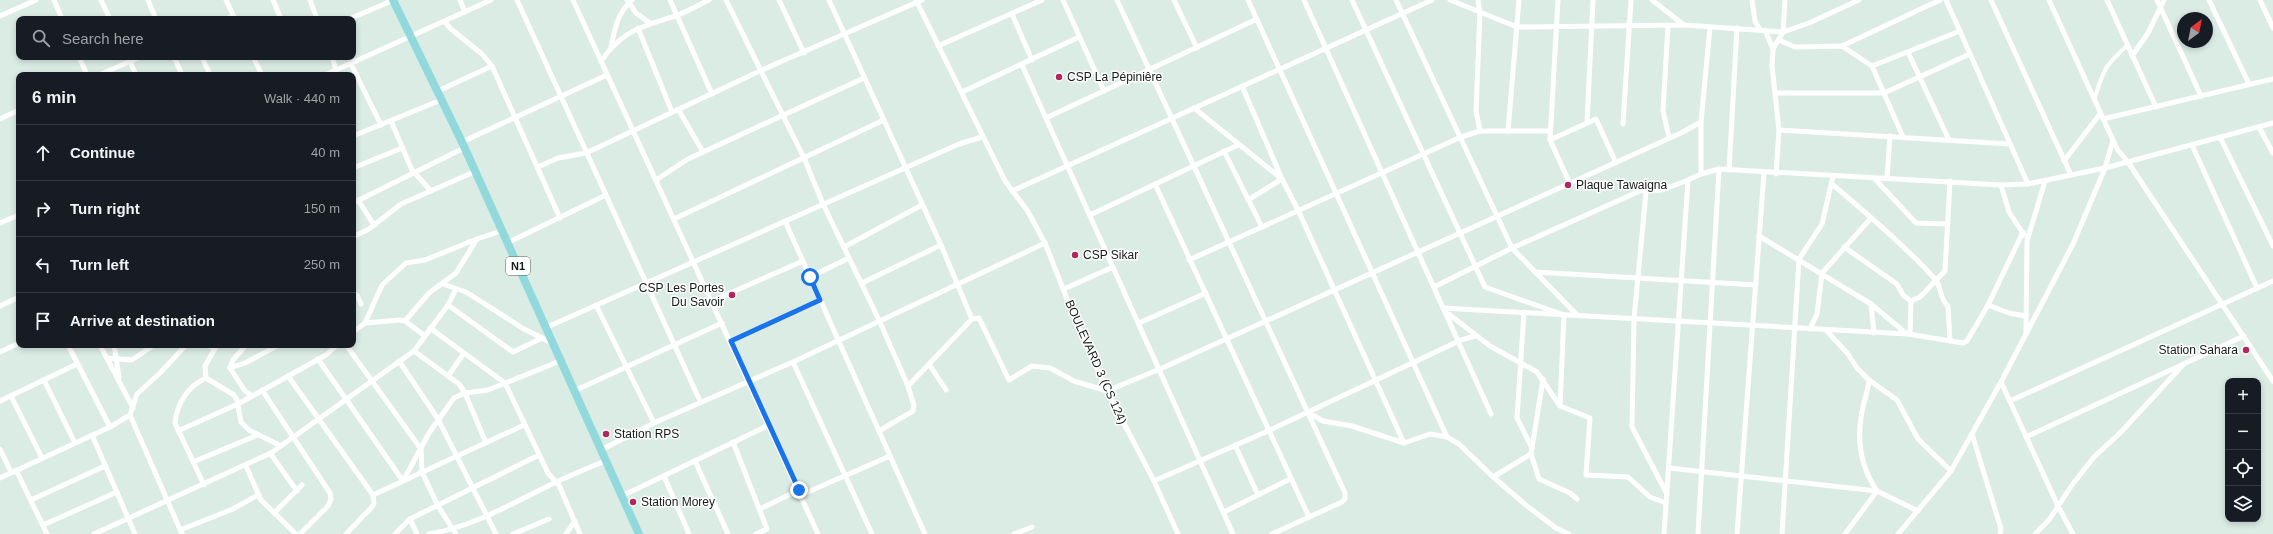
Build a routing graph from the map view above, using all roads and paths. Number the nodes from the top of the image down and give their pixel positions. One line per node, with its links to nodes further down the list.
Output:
1 (36, 0): 54 (street)
2 (54, 0): 55 (street)
3 (101, 0): 56 (street)
4 (148, 0): 57 (street)
5 (226, 0): 58 (street)
6 (273, 0): 59 (street)
7 (310, 0): 60 (street)
8 (394, 0): 61 (street); 80 (main road, N1)
9 (460, 0): 49 (street)
10 (491, 0): 49 (street)
11 (517, 0): 132 (street)
12 (573, 0): 102 (street)
13 (670, 0): 53 (street)
14 (709, 0): 53 (street)
15 (726, 0): 109 (street)
16 (779, 0): 91 (street)
17 (829, 0): 79 (street)
18 (1042, 0): 52 (street)
19 (1063, 0): 81 (street)
20 (1117, 0): 110 (street)
21 (1174, 0): 87 (street)
22 (1248, 0): 62 (street)
23 (1304, 0): 88 (street)
24 (1352, 0): 75 (street)
25 (1396, 0): 51 (street)
26 (1432, 0): 51 (street)
27 (1450, 0): 50 (street)
28 (1478, 0): 50 (street)
29 (1519, 0): 67 (street)
30 (1558, 0): 68 (street)
31 (1594, 0): 69 (street)
32 (1630, 0): 70 (street)
33 (1652, 0): 65 (street)
34 (1752, 0): 76 (street)
35 (1785, 0): 78 (street)
36 (1859, 0): 78 (street)
37 (1940, 0): 85 (street)
38 (1946, 0): 77 (street)
39 (1991, 0): 181 (street)
40 (2049, 0): 135 (street)
41 (2107, 0): 83 (street)
42 (2157, 0): 48 (street)
43 (2164, 0): 48 (street)
44 (2209, 0): 124 (street)
45 (2260, 0): 74 (street)
46 (629, 1): 64 (street); 86 (street)
47 (918, 1): 79 (street); 84 (street, BOULEVARD 3 (CS 124))
48 (2160, 8): 93 (street); 133 (street)
49 (465, 12): 63 (street)
50 (1480, 12): 67 (street); 157 (street)
51 (1402, 13): 75 (street); 163 (street)
52 (1012, 14): 84 (street); 101 (street)
53 (677, 15): 64 (street); 130 (street)
54 (0, 16)
55 (61, 16)
56 (109, 16)
57 (155, 16)
58 (234, 16)
59 (280, 16)
60 (316, 16)
61 (356, 16)
62 (1257, 19): 87 (street); 107 (street)
63 (445, 22): 80 (street); 105 (street)
64 (650, 23): 72 (street)
65 (1684, 25): 66 (street); 71 (street)
66 (1668, 26): 70 (street); 166 (street)
67 (1517, 27): 68 (street); 158 (street)
68 (1557, 27): 69 (street); 159 (street)
69 (1592, 27): 70 (street); 150 (street)
70 (1630, 27): 152 (street)
71 (1710, 27): 73 (street); 149 (street)
72 (638, 28): 86 (street); 140 (street)
73 (1737, 28): 76 (street); 191 (street)
74 (2273, 28)
75 (1366, 30): 88 (street); 179 (street)
76 (1762, 30): 78 (street); 89 (street)
77 (1960, 31): 90 (street); 92 (street)
78 (1783, 32): 82 (street)
79 (845, 35): 91 (street); 122 (street)
80 (411, 37): 103 (street); 126 (main road, N1)
81 (1079, 37): 101 (street); 127 (street)
82 (1779, 40): 85 (street); 89 (street)
83 (2128, 45): 93 (street); 135 (street)
84 (938, 46): 128 (street, BOULEVARD 3 (CS 124))
85 (1842, 46): 106 (street)
86 (611, 47): 102 (street)
87 (1197, 48): 110 (street)
88 (1326, 48): 107 (street); 194 (street)
89 (1774, 49): 129 (street)
90 (1908, 52): 106 (street); 121 (street)
91 (804, 53): 109 (street)
92 (1970, 54): 121 (street); 171 (street)
93 (2132, 56): 136 (street)
94 (80, 60): 111 (street)
95 (127, 60): 112 (street)
96 (129, 60): 113 (street)
97 (175, 60): 114 (street)
98 (203, 60): 115 (street)
99 (254, 60): 116 (street)
100 (333, 60): 108 (street)
101 (1032, 60): 104 (street)
102 (601, 61): 120 (street)
103 (351, 64): 108 (street); 118 (street)
104 (1022, 65): 128 (street); 144 (street)
105 (492, 66): 126 (street); 142 (street)
106 (1872, 66): 131 (street)
107 (1280, 69): 125 (street); 215 (street)
108 (336, 70): 117 (street)
109 (762, 70): 130 (street); 141 (street)
110 (1149, 70): 127 (street); 146 (street)
111 (86, 72)
112 (105, 72)
113 (135, 72)
114 (181, 72)
115 (209, 72)
116 (260, 72)
117 (332, 72)
118 (355, 72)
119 (356, 74): 153 (street)
120 (607, 75): 132 (street); 156 (street)
121 (1920, 77): 131 (street); 168 (street)
122 (864, 78): 141 (street); 147 (street)
123 (2273, 79): 124 (street)
124 (2249, 84): 133 (street)
125 (1242, 86): 137 (street); 202 (street)
126 (438, 91): 134 (main road, N1)
127 (1104, 91): 144 (street)
128 (962, 92): 162 (street, BOULEVARD 3 (CS 124))
129 (1775, 93): 131 (street); 155 (street)
130 (712, 94): 138 (street)
131 (1884, 94): 164 (street)
132 (561, 96): 142 (street); 177 (street)
133 (2201, 96): 136 (street)
134 (442, 100): 148 (street); 172 (main road, N1)
135 (2094, 100): 143 (street)
136 (2156, 107): 143 (street)
137 (1194, 108): 146 (street); 170 (street)
138 (678, 109): 140 (street); 176 (street)
139 (16, 111): 145 (street)
140 (672, 112): 156 (street)
141 (783, 115): 176 (street); 180 (street)
142 (515, 116): 172 (street); 187 (street)
143 (2102, 116): 169 (street); 181 (street)
144 (1046, 118): 184 (street)
145 (0, 119)
146 (1171, 119): 184 (street); 185 (street)
147 (884, 120): 180 (street); 188 (street)
148 (391, 121): 153 (street); 174 (street)
149 (1701, 122): 166 (street); 196 (street)
150 (1587, 123): 167 (street); 183 (street)
151 (2273, 123): 154 (street)
152 (1623, 124)
153 (381, 125): 160 (street)
154 (2259, 127): 165 (street); 178 (street)
155 (1779, 130): 161 (street); 197 (street)
156 (633, 131): 177 (street); 203 (street)
157 (1480, 131): 158 (street); 163 (street)
158 (1508, 131): 159 (street)
159 (1550, 131): 167 (street)
160 (356, 135)
161 (1890, 136): 164 (street); 201 (street)
162 (982, 137): 188 (street); 213 (street, BOULEVARD 3 (CS 124))
163 (1460, 137): 179 (street); 225 (street)
164 (1903, 137): 168 (street)
165 (2220, 137): 173 (street); 245 (street)
166 (1669, 138): 183 (street)
167 (1550, 140): 208 (street)
168 (1949, 140): 171 (street)
169 (2113, 140): 182 (street); 189 (street)
170 (1238, 144): 175 (street); 202 (street)
171 (2010, 144): 210 (street)
172 (463, 145): 192 (street); 193 (main road, N1)
173 (2192, 145): 182 (street); 272 (street)
174 (402, 148): 186 (street); 192 (street)
175 (1224, 151): 185 (street); 218 (street)
176 (703, 152): 203 (street)
177 (586, 153): 187 (street); 216 (street)
178 (2273, 153)
179 (1423, 154): 194 (street); 236 (street)
180 (804, 158): 220 (street); 227 (street)
181 (2064, 161): 198 (street)
182 (2128, 162): 189 (street); 284 (street)
183 (1616, 163): 208 (street)
184 (1068, 166): 213 (street); 223 (street)
185 (1193, 166): 207 (street); 241 (street)
186 (356, 167)
187 (538, 167): 226 (street)
188 (905, 168): 220 (street); 221 (street)
189 (2105, 168): 198 (street); 313 (street)
190 (1719, 169): 191 (street); 196 (street); 265 (street)
191 (1729, 170): 195 (street)
192 (413, 172): 212 (street); 217 (street)
193 (474, 172): 212 (street); 234 (main road, N1)
194 (1382, 172): 215 (street); 249 (street)
195 (1764, 173): 197 (street); 238 (street)
196 (1701, 174): 204 (street)
197 (1776, 174): 199 (street)
198 (2071, 175): 206 (street)
199 (1833, 176): 200 (street); 209 (street)
200 (1874, 178): 201 (street); 231 (street)
201 (1886, 178): 205 (street)
202 (1282, 179): 218 (street); 222 (street)
203 (656, 180): 227 (street)
204 (1688, 180): 214 (street); 262 (street)
205 (1950, 181): 211 (street); 231 (street)
206 (2045, 181): 210 (street); 240 (street)
207 (1154, 184): 223 (street); 252 (street)
208 (1570, 184): 225 (street)
209 (1832, 184): 228 (street); 251 (street)
210 (2028, 184): 211 (street)
211 (2001, 185): 235 (street)
212 (431, 191): 232 (street)
213 (1012, 191): 243 (street, BOULEVARD 3 (CS 124))
214 (1646, 192): 247 (street); 260 (street)
215 (1336, 193): 222 (street); 258 (street)
216 (606, 196): 226 (street); 266 (street)
217 (356, 200)
218 (1248, 200): 233 (street)
219 (356, 202): 232 (street)
220 (823, 204): 229 (street); 246 (street)
221 (922, 205): 244 (street); 246 (street)
222 (1298, 210): 233 (street); 275 (street)
223 (1090, 215): 255 (street)
224 (16, 216): 230 (street)
225 (1498, 216): 236 (street); 247 (street)
226 (560, 218): 242 (street)
227 (674, 218): 254 (street)
228 (1871, 218): 248 (street); 263 (street)
229 (786, 221): 253 (street); 254 (street)
230 (0, 224)
231 (1948, 224): 263 (street)
232 (374, 225): 237 (street)
233 (1262, 227): 241 (street)
234 (501, 231): 239 (street); 242 (main road, N1)
235 (2023, 232): 240 (street); 287 (street)
236 (1460, 233): 249 (street); 256 (street)
237 (356, 234)
238 (1759, 236): 251 (street); 269 (street)
239 (478, 239): 268 (street); 300 (street)
240 (2027, 241): 293 (street)
241 (1229, 242): 252 (street); 299 (street)
242 (507, 243): 306 (main road, N1)
243 (1045, 243): 270 (street); 274 (street, BOULEVARD 3 (CS 124))
244 (941, 245): 267 (street); 270 (street)
245 (2273, 246)
246 (844, 247): 250 (street)
247 (1512, 248): 256 (street); 257 (street)
248 (1844, 248): 259 (street); 281 (street)
249 (1418, 252): 258 (street); 271 (street)
250 (849, 258): 261 (street); 267 (street)
251 (1799, 259): 259 (street); 307 (street)
252 (1189, 260): 276 (street)
253 (803, 261): 261 (street); 280 (street)
254 (694, 262): 266 (street); 280 (street)
255 (1113, 267): 274 (street); 302 (street)
256 (1476, 267): 271 (street); 291 (street)
257 (1535, 272): 260 (street); 292 (street)
258 (1372, 273): 275 (street); 346 (street)
259 (1822, 273): 283 (street); 308 (street)
260 (1638, 276): 262 (street); 295 (street)
261 (810, 277): 279 (street)
262 (1681, 279): 265 (street); 298 (street)
263 (1936, 281): 281 (street); 322 (street)
264 (2273, 281): 272 (street)
265 (1712, 282): 269 (street); 303 (street)
266 (646, 283): 286 (street); 325 (street)
267 (862, 283): 296 (street)
268 (443, 284): 273 (street); 297 (street)
269 (1756, 285): 304 (street)
270 (958, 286): 294 (street); 296 (street)
271 (1434, 287): 289 (street)
272 (2258, 288): 284 (street)
273 (456, 289): 285 (street); 317 (street)
274 (1064, 289): 370 (street, BOULEVARD 3 (CS 124))
275 (1335, 290): 299 (street); 362 (street)
276 (1206, 293): 302 (street); 318 (street)
277 (356, 295): 282 (street)
278 (16, 298): 288 (street)
279 (820, 300): 319 (street); 320 (street)
280 (712, 301): 301 (street)
281 (1911, 301): 312 (street)
282 (361, 304)
283 (1871, 304): 311 (street); 312 (street)
284 (2222, 304): 316 (street); 377 (street)
285 (448, 305): 305 (street); 317 (street)
286 (596, 305): 306 (street); 350 (street)
287 (1988, 305): 293 (street); 322 (street)
288 (0, 306)
289 (1444, 310): 290 (street); 315 (street); 321 (street)
290 (1524, 312): 291 (street); 345 (street)
291 (1564, 315): 292 (street); 379 (street)
292 (1577, 316): 295 (street)
293 (2025, 316): 313 (street)
294 (972, 319): 348 (street); 370 (street)
295 (1634, 319): 298 (street); 442 (street)
296 (879, 320): 319 (street); 366 (street)
297 (405, 321): 300 (street); 314 (street)
298 (1678, 321): 303 (street); 420 (street)
299 (1265, 322): 318 (street); 381 (street)
300 (365, 323): 309 (street)
301 (722, 323): 320 (street); 325 (street)
302 (1139, 323): 352 (street)
303 (1710, 323): 304 (street); 424 (street)
304 (1753, 326): 307 (street); 425 (street)
305 (430, 328): 314 (street); 338 (street)
306 (545, 328): 323 (main road, N1)
307 (1795, 328): 308 (street); 431 (street)
308 (1810, 329): 310 (street)
309 (356, 330)
310 (1826, 330): 311 (street); 359 (street)
311 (1874, 333): 312 (street)
312 (1909, 334): 322 (street)
313 (2026, 334): 364 (street)
314 (425, 336): 336 (street)
315 (1475, 336): 321 (street); 345 (street)
316 (2244, 336): 349 (street); 363 (street)
317 (542, 338): 323 (street)
318 (1228, 338): 352 (street); 391 (street)
319 (838, 340): 344 (street); 390 (street)
320 (731, 341): 358 (street)
321 (1458, 341): 346 (street); 382 (street)
322 (1950, 341)
323 (552, 343): 342 (main road, N1)
324 (16, 344): 337 (street)
325 (674, 345): 350 (street); 376 (street)
326 (69, 348): 347 (street)
327 (102, 348): 339 (street)
328 (115, 348): 340 (street)
329 (150, 348): 340 (street)
330 (183, 348): 380 (street)
331 (215, 348): 355 (street)
332 (243, 348): 351 (street)
333 (273, 348): 351 (street)
334 (333, 348): 341 (street)
335 (348, 348): 361 (street)
336 (414, 351): 343 (street); 354 (street)
337 (0, 352)
338 (464, 353): 354 (street); 365 (street)
339 (107, 358): 340 (street); 360 (street)
340 (118, 358): 360 (street)
341 (318, 360): 353 (street); 374 (street)
342 (560, 360): 365 (street); 368 (main road, N1)
343 (399, 361): 361 (street); 385 (street)
344 (793, 362): 358 (street); 427 (street)
345 (1520, 362): 356 (street); 408 (street)
346 (1413, 363): 362 (street); 397 (street)
347 (77, 364): 357 (street); 389 (street)
348 (929, 364): 366 (street); 369 (street)
349 (2185, 364): 398 (street); 452 (street)
350 (626, 367): 368 (street); 386 (street)
351 (230, 368): 373 (street)
352 (1160, 369): 370 (street); 416 (street)
353 (288, 376): 367 (street); 384 (street)
354 (448, 376): 371 (street)
355 (206, 378): 378 (street); 392 (street)
356 (1543, 378): 379 (street); 408 (street)
357 (44, 380): 372 (street); 400 (street)
358 (749, 380): 376 (street); 388 (street)
359 (1869, 380): 422 (street); 439 (street)
360 (120, 381): 380 (street)
361 (372, 381): 374 (street); 406 (street)
362 (1376, 381): 381 (street); 402 (street)
363 (2273, 381)
364 (2001, 382): 377 (street); 393 (street)
365 (504, 383): 371 (street); 387 (street)
366 (908, 386): 390 (street)
367 (262, 390): 373 (street); 396 (street)
368 (574, 390): 407 (main road, N1)
369 (946, 390)
370 (1107, 391): 433 (street, BOULEVARD 3 (CS 124))
371 (465, 393): 385 (street); 401 (street)
372 (11, 396): 375 (street); 413 (street)
373 (252, 396): 378 (street)
374 (346, 400): 384 (street); 432 (street)
375 (0, 401)
376 (700, 401): 386 (street)
377 (2010, 401): 398 (street)
378 (238, 404): 392 (street); 395 (street)
379 (1560, 406): 450 (street)
380 (133, 408): 383 (street)
381 (1308, 412): 391 (street); 402 (street); 458 (street)
382 (1491, 414)
383 (130, 415): 389 (street); 449 (street)
384 (318, 419): 396 (street); 444 (street)
385 (438, 419): 406 (street); 411 (street)
386 (654, 423): 407 (street)
387 (524, 425): 401 (street); 410 (street)
388 (769, 425): 399 (street); 441 (street)
389 (110, 427): 394 (street)
390 (879, 431): 412 (street)
391 (1268, 431): 403 (street); 430 (street)
392 (178, 432): 417 (street)
393 (1972, 434): 422 (street); 499 (street)
394 (92, 435): 400 (street); 418 (street)
395 (258, 435): 404 (street); 417 (street)
396 (294, 437): 404 (street); 472 (street)
397 (1447, 437): 402 (street); 429 (street)
398 (2026, 437): 452 (street)
399 (733, 442): 415 (street); 453 (street)
400 (75, 443): 413 (street)
401 (486, 443): 411 (street)
402 (1404, 443)
403 (1235, 445): 416 (street); 445 (street)
404 (281, 446): 409 (street)
405 (0, 449): 421 (street)
406 (421, 450): 423 (street); 432 (street)
407 (601, 450): 414 (main road, N1)
408 (1532, 451): 429 (street); 447 (street)
409 (270, 453): 419 (street); 438 (street)
410 (539, 455): 434 (street); 437 (street)
411 (458, 456): 423 (street); 437 (street)
412 (890, 456): 427 (street); 487 (street)
413 (42, 458): 421 (street)
414 (605, 461): 434 (street); 446 (main road, N1)
415 (695, 461): 426 (street); 484 (street)
416 (1201, 461): 433 (street); 455 (street)
417 (193, 462): 435 (street)
418 (105, 466): 440 (street); 448 (street)
419 (246, 466): 435 (street); 443 (street)
420 (1669, 468): 424 (street); 442 (street)
421 (14, 471): 428 (street); 448 (street)
422 (1951, 471): 454 (street)
423 (422, 472): 432 (street); 451 (street)
424 (1702, 472): 425 (street); 494 (street)
425 (1742, 475): 431 (street); 495 (street)
426 (664, 476): 446 (street); 483 (street)
427 (845, 476): 441 (street); 486 (street)
428 (0, 478)
429 (1493, 478): 492 (street)
430 (1290, 479): 445 (street); 458 (street)
431 (1786, 480): 439 (street); 496 (street)
432 (403, 481): 444 (street)
433 (1154, 481): 489 (street, BOULEVARD 3 (CS 124))
434 (556, 482): 457 (street); 462 (street)
435 (204, 485): 449 (street)
436 (302, 485): 438 (street)
437 (473, 488): 451 (street); 457 (street)
438 (297, 491): 456 (street)
439 (1877, 491): 454 (street); 497 (street)
440 (117, 492): 459 (street); 463 (street)
441 (800, 493): 453 (street); 485 (street)
442 (1667, 494): 450 (street)
443 (258, 495): 456 (street); 466 (street)
444 (373, 495): 473 (street)
445 (1258, 495): 455 (street)
446 (622, 496): 482 (main road, N1)
447 (1577, 499)
448 (31, 500): 463 (street)
449 (167, 501): 459 (street); 466 (street)
450 (1666, 503): 493 (street)
451 (438, 506): 460 (street); 465 (street)
452 (2058, 506): 500 (street); 501 (street)
453 (760, 509): 467 (street)
454 (1918, 511): 498 (street)
455 (1224, 512): 490 (street)
456 (274, 513): 471 (street)
457 (487, 515): 465 (street); 478 (street)
458 (1309, 517): 491 (street)
459 (128, 519): 469 (street); 470 (street)
460 (410, 519): 474 (street); 475 (street)
461 (549, 519): 479 (street)
462 (574, 521): 480 (street); 481 (street)
463 (43, 526): 468 (street)
464 (1032, 527): 488 (street)
465 (453, 528): 476 (street); 477 (street)
466 (181, 532)
467 (759, 533)
468 (46, 534)
469 (94, 534)
470 (135, 534)
471 (296, 534)
472 (300, 534)
473 (346, 534)
474 (395, 534)
475 (417, 534)
476 (429, 534)
477 (456, 534)
478 (496, 534)
479 (513, 534)
480 (566, 534)
481 (580, 534)
482 (639, 534)
483 (689, 534)
484 (728, 534)
485 (818, 534)
486 (872, 534)
487 (925, 534)
488 (1014, 534)
489 (1178, 534)
490 (1233, 534)
491 (1272, 534)
492 (1569, 534)
493 (1664, 534)
494 (1698, 534)
495 (1737, 534)
496 (1782, 534)
497 (1845, 534)
498 (1898, 534)
499 (2000, 534)
500 (2035, 534)
501 (2074, 534)

